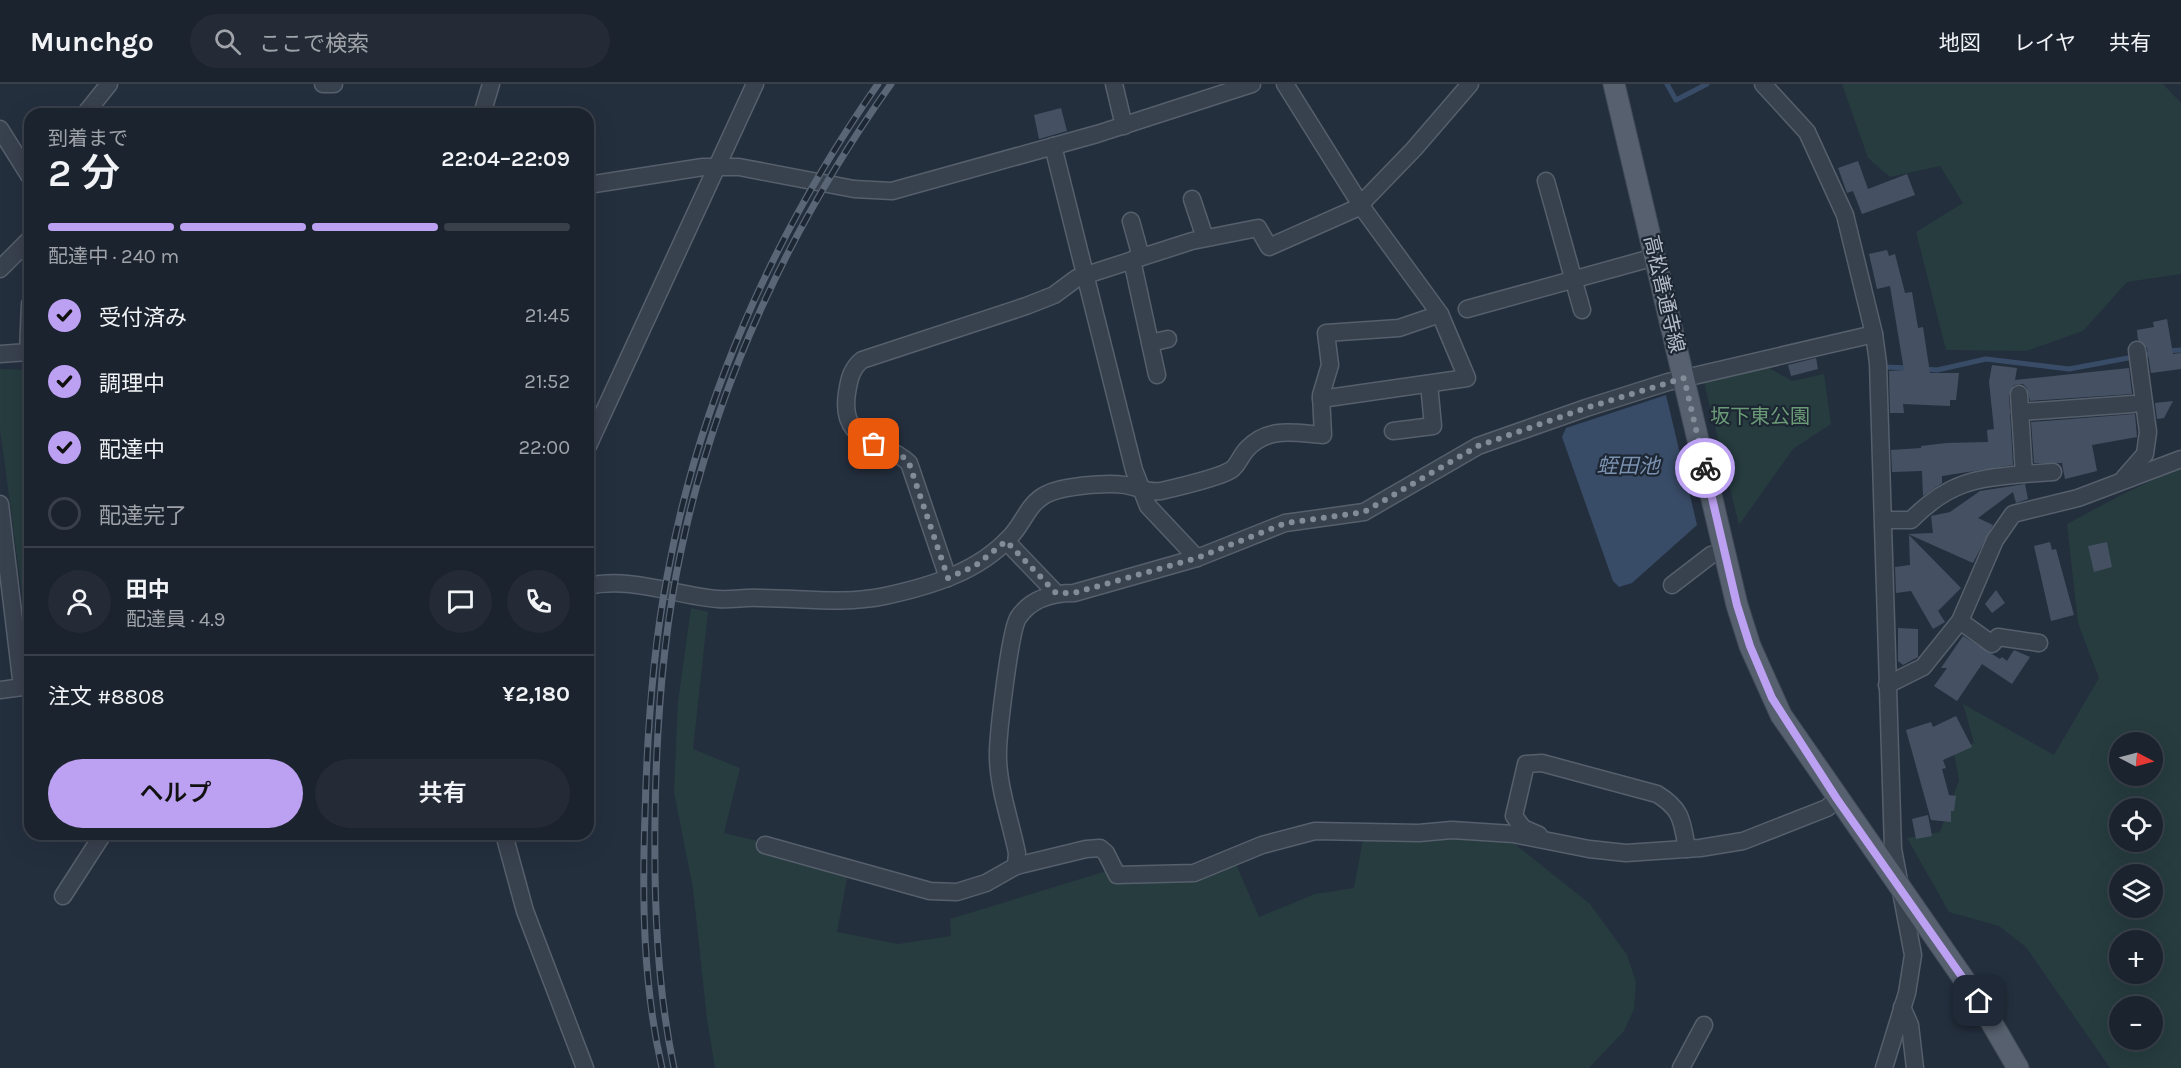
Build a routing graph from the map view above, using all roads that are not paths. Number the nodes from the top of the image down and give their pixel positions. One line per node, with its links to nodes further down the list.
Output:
1 (109, 84): 12 (street)
2 (323, 84): 3 (street)
3 (334, 84)
4 (491, 84): 13 (street)
5 (755, 84): 18 (street)
6 (1113, 84): 14 (street)
7 (1252, 84): 14 (street)
8 (1285, 84): 22 (street)
9 (1470, 84): 22 (street)
10 (1614, 84): 26 (main road, 高松善通寺線)
11 (1763, 84): 34 (street)
12 (90, 108)
13 (484, 108)
14 (1124, 126): 16 (street)
15 (0, 129): 17 (street)
16 (1053, 146): 18 (street); 29 (street)
17 (24, 167)
18 (717, 167): 20 (street); 47 (street)
19 (1546, 181): 30 (street)
20 (594, 184)
21 (1192, 199): 24 (street)
22 (1361, 203): 24 (street); 33 (street)
23 (1131, 221): 27 (street)
24 (1205, 238): 27 (street)
25 (24, 245): 28 (street)
26 (1655, 257): 30 (street); 41 (main road, 高松善通寺線)
27 (1136, 259): 29 (street); 36 (street)
28 (0, 269)
29 (1084, 276): 53 (street); 59 (street)
30 (1574, 281): 31 (street); 32 (street)
31 (1467, 309)
32 (1582, 310)
33 (1440, 314): 42 (street); 44 (street)
34 (1874, 334): 41 (street); 55 (street)
35 (1168, 339): 36 (street)
36 (1150, 343): 40 (street)
37 (2137, 351): 52 (street)
38 (24, 352): 39 (street)
39 (0, 354)
40 (1157, 375)
41 (1684, 378): 57 (main road, 高松善通寺線); 58 (street)
42 (1429, 384): 44 (street); 48 (street)
43 (2019, 394): 46 (street)
44 (1321, 399): 53 (street)
45 (2133, 404): 46 (street)
46 (2020, 412): 51 (street)
47 (594, 431)
48 (1393, 431)
49 (2181, 459): 52 (street)
50 (2053, 472): 51 (street)
51 (2024, 474): 55 (street)
52 (2119, 483): 63 (street)
53 (1142, 489): 56 (street); 58 (street)
54 (0, 504): 65 (street)
55 (1884, 520): 66 (street)
56 (1006, 541): 59 (street); 62 (street)
57 (1724, 550): 60 (street); 69 (main road, 高松善通寺線)
58 (1197, 558): 62 (street)
59 (948, 578): 61 (street)
60 (1672, 585)
61 (594, 586)
62 (1056, 593): 75 (street)
63 (1960, 621): 64 (street); 66 (street)
64 (2039, 643)
65 (24, 673)
66 (1887, 685): 76 (street)
67 (24, 687): 68 (street)
68 (0, 690)
69 (1837, 799): 74 (street); 76 (main road, 高松善通寺線)
70 (99, 840): 77 (street)
71 (506, 840): 80 (street)
72 (1556, 842): 74 (street); 74 (street); 75 (street)
73 (765, 845): 75 (street)
74 (1687, 849)
75 (1016, 866)
76 (1903, 894): 78 (street); 84 (main road, 高松善通寺線)
77 (63, 896)
78 (1902, 1007): 82 (street); 83 (street)
79 (1704, 1025): 81 (street)
80 (585, 1068)
81 (1681, 1068)
82 (1884, 1068)
83 (1915, 1068)
84 (2018, 1068)

